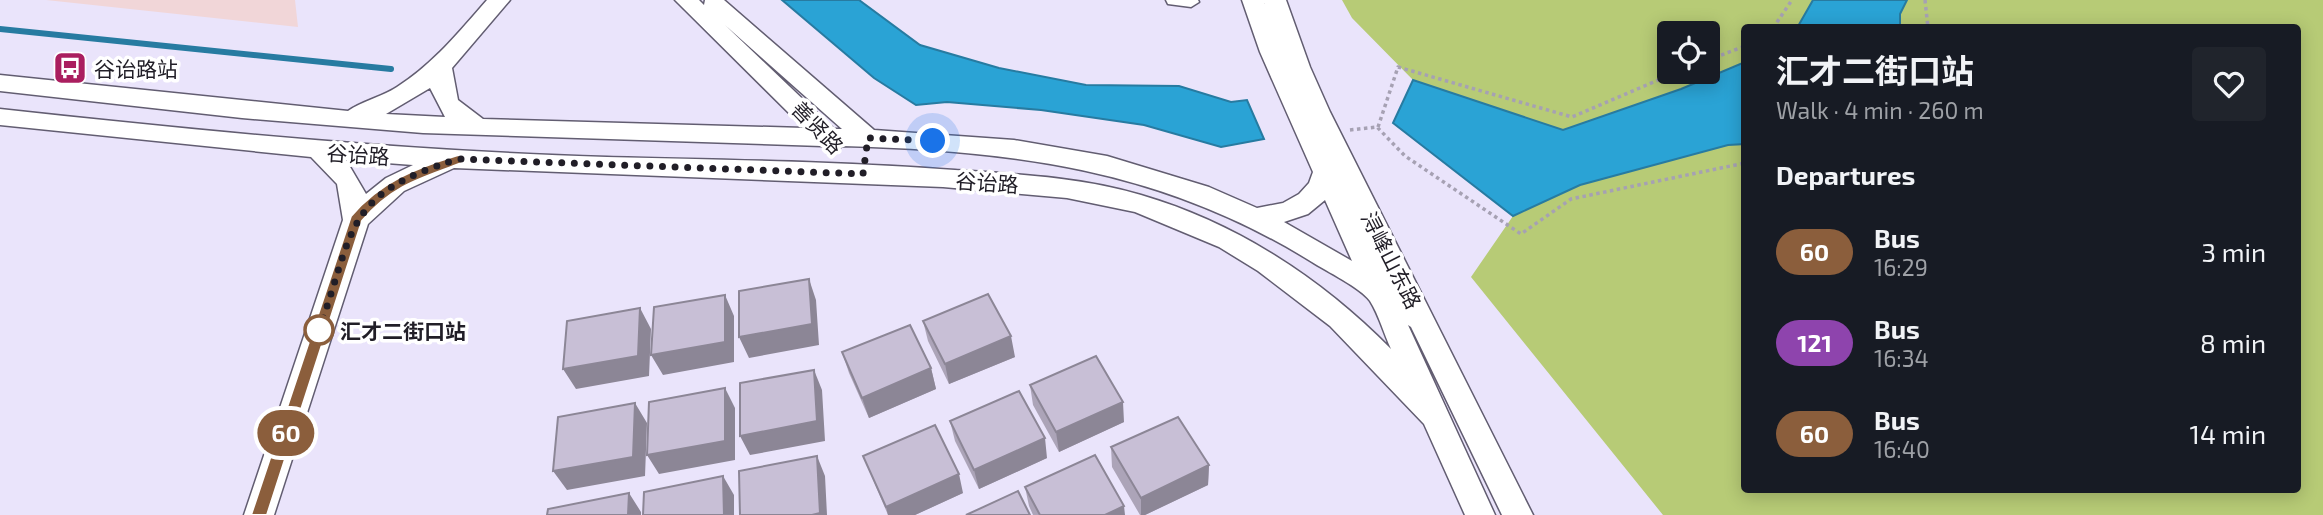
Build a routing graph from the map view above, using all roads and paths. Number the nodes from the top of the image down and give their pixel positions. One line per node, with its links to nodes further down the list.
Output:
1 (499, 0): 12 (street)
2 (686, 0): 15 (street, 善贤路)
3 (711, 0): 23 (street, 善贤路)
4 (1253, 0): 27 (street, 浔峰山东路)
5 (1275, 0): 33 (street, 浔峰山东路)
6 (1792, 0): 8 (path)
7 (1925, 0): 9 (path)
8 (1776, 24)
9 (1928, 24)
10 (1741, 48): 11 (path)
11 (1720, 55)
12 (440, 68): 17 (street); 19 (street)
13 (1657, 81): 18 (path)
14 (0, 83): 17 (street, 谷诒路)
15 (789, 97): 21 (street); 22 (street, 善贤路)
16 (0, 117): 24 (street, 谷诒路)
17 (343, 120): 19 (street, 谷诒路)
18 (1377, 127): 20 (path); 26 (path)
19 (484, 128): 21 (street, 谷诒路)
20 (1337, 131)
21 (753, 135): 22 (street, 谷诒路)
22 (827, 137): 23 (street, 谷诒路); 28 (street, 善贤路)
23 (868, 138): 28 (street, 善贤路); 29 (street, 谷诒路)
24 (319, 151): 25 (street, 谷诒路); 30 (street)
25 (458, 159): 28 (street, 谷诒路); 30 (street)
26 (1741, 164)
27 (1325, 173): 29 (street); 35 (street, 浔峰山东路)
28 (863, 174): 32 (street, 谷诒路)
29 (1255, 218): 31 (street, 谷诒路)
30 (356, 219): 38 (street)
31 (1285, 234): 32 (street); 35 (street, 谷诒路)
32 (1264, 258): 34 (street, 谷诒路)
33 (1399, 276): 35 (street); 36 (street, 浔峰山东路)
34 (1300, 283): 35 (street); 37 (street, 谷诒路)
35 (1376, 289): 36 (street, 谷诒路); 37 (street, 浔峰山东路)
36 (1423, 321): 40 (street, 浔峰山东路)
37 (1438, 419): 39 (main road, 浔峰山东路)
38 (259, 515)
39 (1480, 515)
40 (1518, 515)

